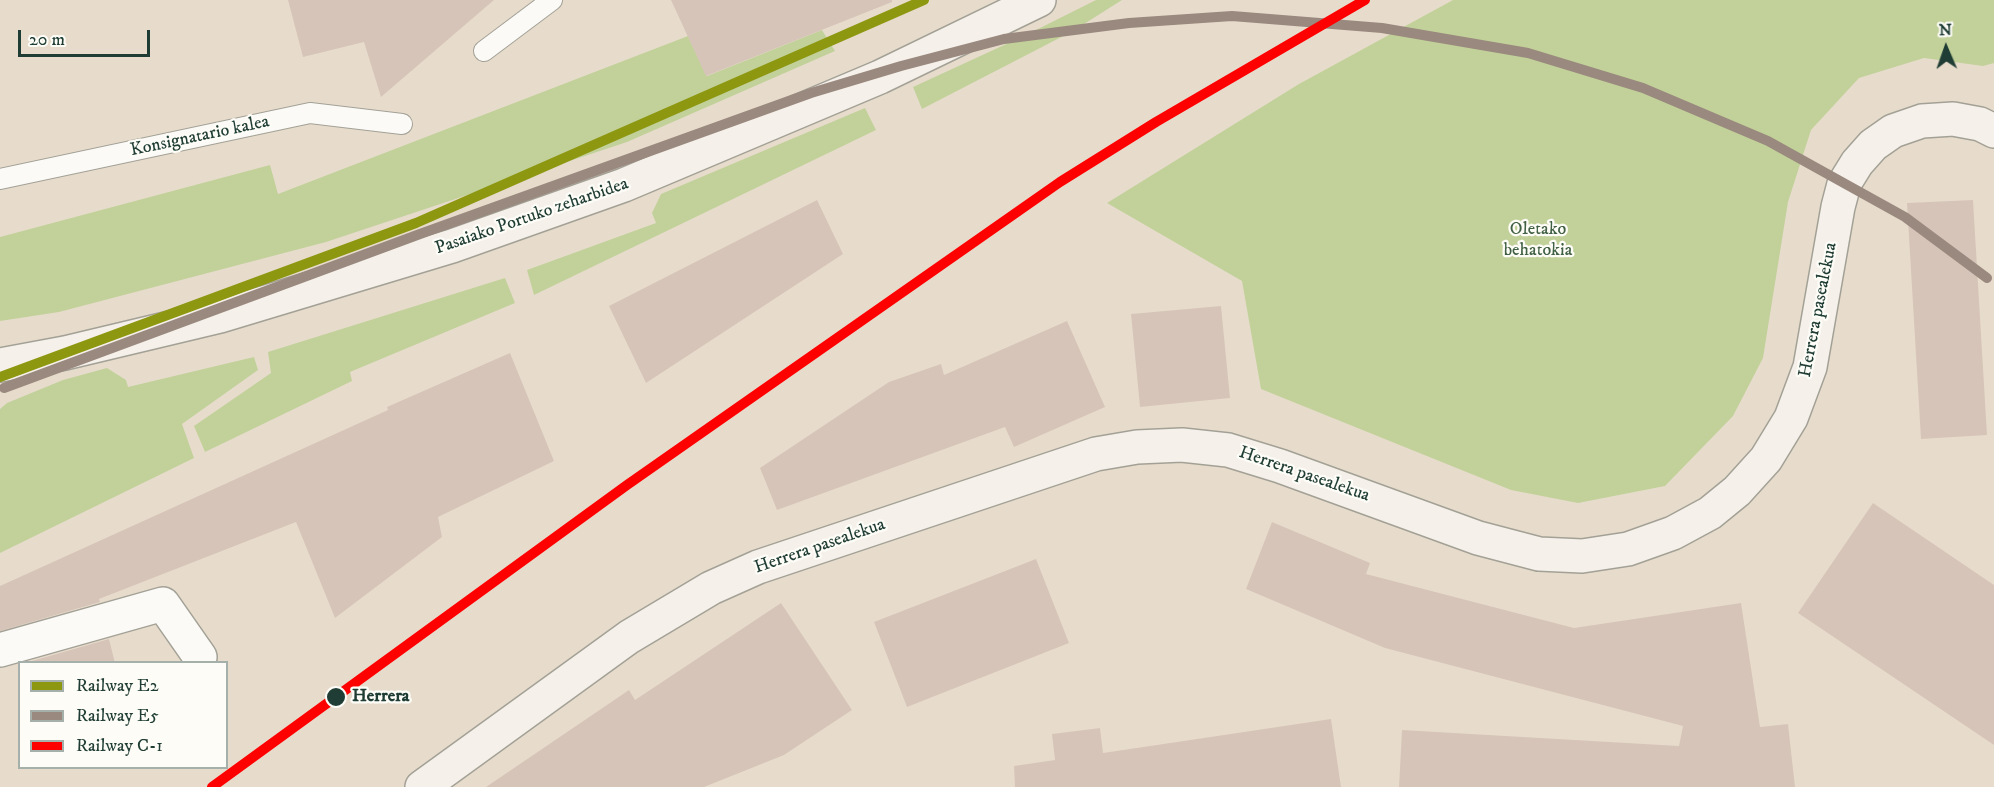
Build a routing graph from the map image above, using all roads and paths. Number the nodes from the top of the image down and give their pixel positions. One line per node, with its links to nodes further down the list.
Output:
1 (552, 0): 3 (lane)
2 (1040, 0): 7 (street, Pasaiako Portuko zeharbidea)
3 (484, 51)
4 (402, 124): 6 (lane, Konsignatario kalea)
5 (1994, 131): 10 (street, Herrera pasealekua)
6 (0, 179)
7 (0, 365)
8 (0, 650): 9 (street)
9 (200, 657)
10 (422, 787)

